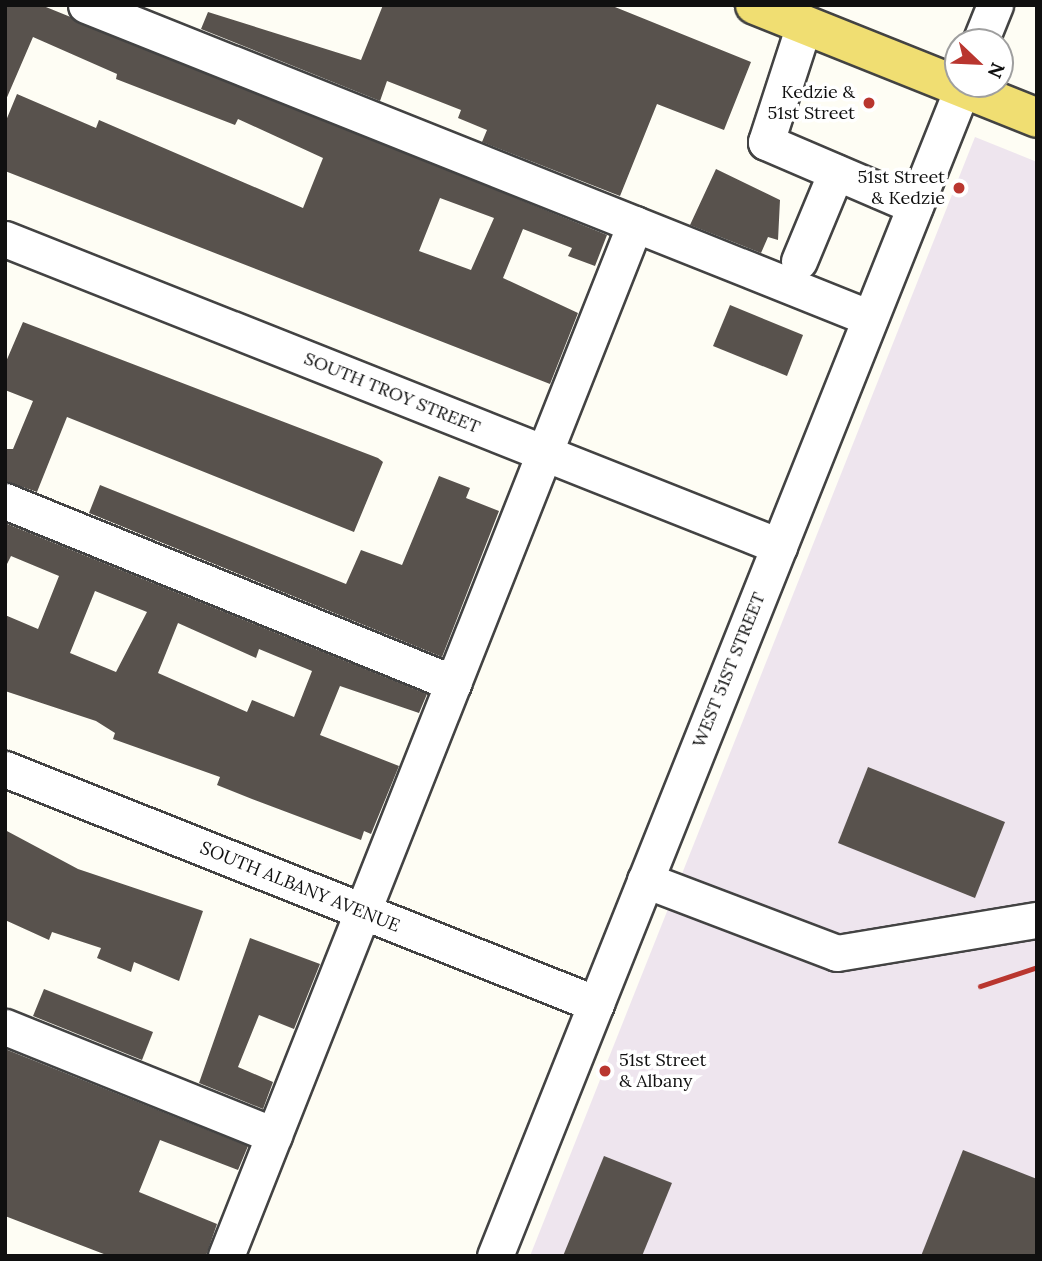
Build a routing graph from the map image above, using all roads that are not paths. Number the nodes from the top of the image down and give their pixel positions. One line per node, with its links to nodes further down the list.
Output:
1 (86, 5): 12 (street)
2 (755, 5): 4 (main road)
3 (995, 5): 5 (street)
4 (804, 25): 6 (main road); 10 (street)
5 (986, 28)
6 (944, 79)
7 (958, 98): 11 (street, WEST 51ST STREET)
8 (991, 98): 9 (main road)
9 (1037, 118)
10 (836, 172): 11 (street); 14 (street)
11 (915, 206): 15 (street, WEST 51ST STREET)
12 (635, 224): 15 (street); 16 (street)
13 (5, 239): 16 (street, SOUTH TROY STREET)
14 (799, 261)
15 (870, 318): 18 (street, WEST 51ST STREET)
16 (544, 453): 18 (street, SOUTH TROY STREET); 19 (street)
17 (5, 501): 19 (street)
18 (779, 546): 21 (street, WEST 51ST STREET)
19 (453, 683): 22 (street)
20 (5, 769): 22 (street, SOUTH ALBANY AVENUE)
21 (645, 880): 23 (street); 24 (street, WEST 51ST STREET)
22 (363, 912): 24 (street, SOUTH ALBANY AVENUE); 26 (street)
23 (1037, 920)
24 (596, 1004): 28 (street, WEST 51ST STREET)
25 (5, 1027): 26 (street)
26 (274, 1135): 27 (street)
27 (226, 1256)
28 (495, 1256)

